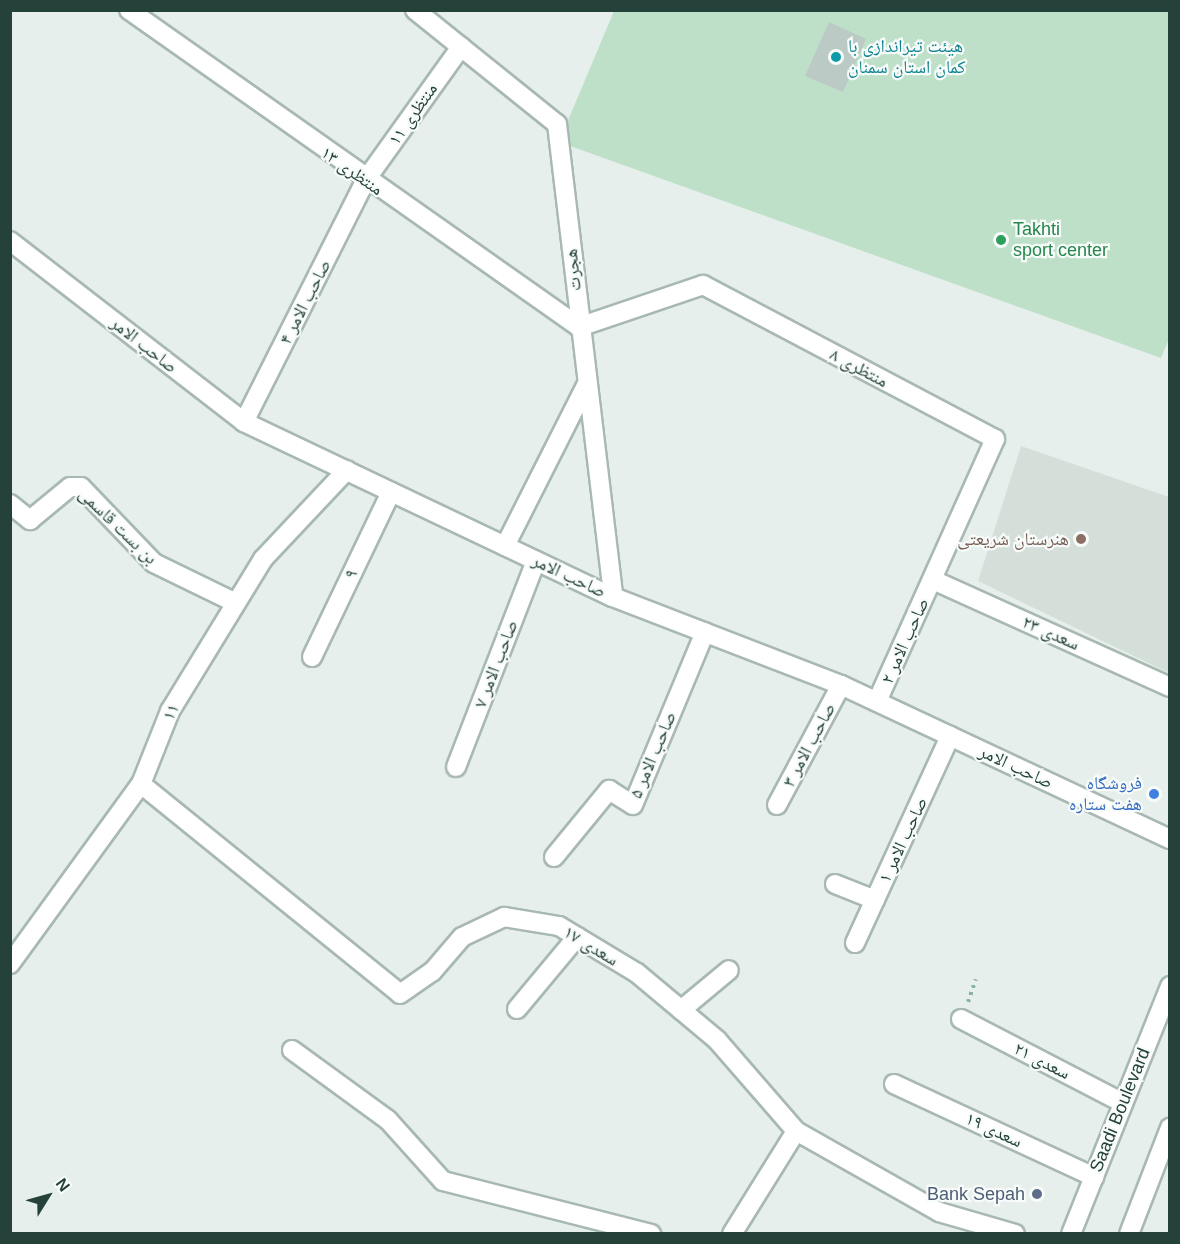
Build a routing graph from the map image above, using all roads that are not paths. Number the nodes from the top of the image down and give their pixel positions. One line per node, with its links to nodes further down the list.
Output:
1 (129, 10): 4 (street, منتظری ۱۳)
2 (415, 10): 3 (street, هجرت)
3 (460, 47): 4 (street, منتظری ۱۱); 6 (street, هجرت)
4 (365, 181): 6 (street, منتظری ۱۳); 8 (street, صاحب الامر ۴)
5 (10, 241): 8 (street, صاحب الامر)
6 (579, 327): 7 (street, هجرت); 14 (street, منتظری ۸)
7 (587, 384): 12 (street); 15 (street, هجرت)
8 (244, 422): 9 (street, صاحب الامر)
9 (347, 470): 10 (street, صاحب الامر); 16 (street, ۱۱)
10 (391, 492): 12 (street, صاحب الامر); 18 (street, ۹)
11 (10, 504): 16 (street, بن بست قاسمی)
12 (505, 546): 13 (street, صاحب الامر)
13 (536, 561): 15 (street, صاحب الامر); 23 (street, صاحب الامر ۷)
14 (933, 580): 20 (street, سعدی ۲۳); 21 (street, صاحب الامر ۲)
15 (613, 597): 17 (street, صاحب الامر)
16 (236, 603): 24 (street, ۱۱)
17 (705, 632): 19 (street, صاحب الامر); 27 (street, صاحب الامر ۵)
18 (312, 657)
19 (841, 685): 21 (street, صاحب الامر); 25 (street, صاحب الامر ۳)
20 (1170, 687)
21 (877, 702): 22 (street, صاحب الامر)
22 (950, 736): 26 (street, صاحب الامر); 29 (street, صاحب الامر ۱)
23 (456, 767)
24 (141, 784): 30 (street, سعدی ۱۷); 32 (street, ۱۱)
25 (777, 805)
26 (1170, 839)
27 (554, 857)
28 (835, 884): 29 (street)
29 (874, 900): 31 (street, صاحب الامر ۱)
30 (577, 937): 35 (street); 36 (street, سعدی ۱۷)
31 (855, 943)
32 (10, 964)
33 (729, 970): 36 (street)
34 (1170, 986): 40 (street, Saadi Boulevard)
35 (517, 1009)
36 (681, 1010): 42 (street, سعدی ۱۷)
37 (961, 1019): 40 (street, سعدی ۲۱)
38 (292, 1050): 44 (street)
39 (894, 1084): 43 (street, سعدی ۱۹)
40 (1123, 1103): 43 (street, Saadi Boulevard)
41 (1170, 1128): 48 (street)
42 (796, 1131): 45 (street); 46 (street, سعدی ۱۷)
43 (1094, 1177): 47 (street, Saadi Boulevard)
44 (651, 1233)
45 (732, 1233)
46 (1015, 1233)
47 (1071, 1233)
48 (1129, 1233)

